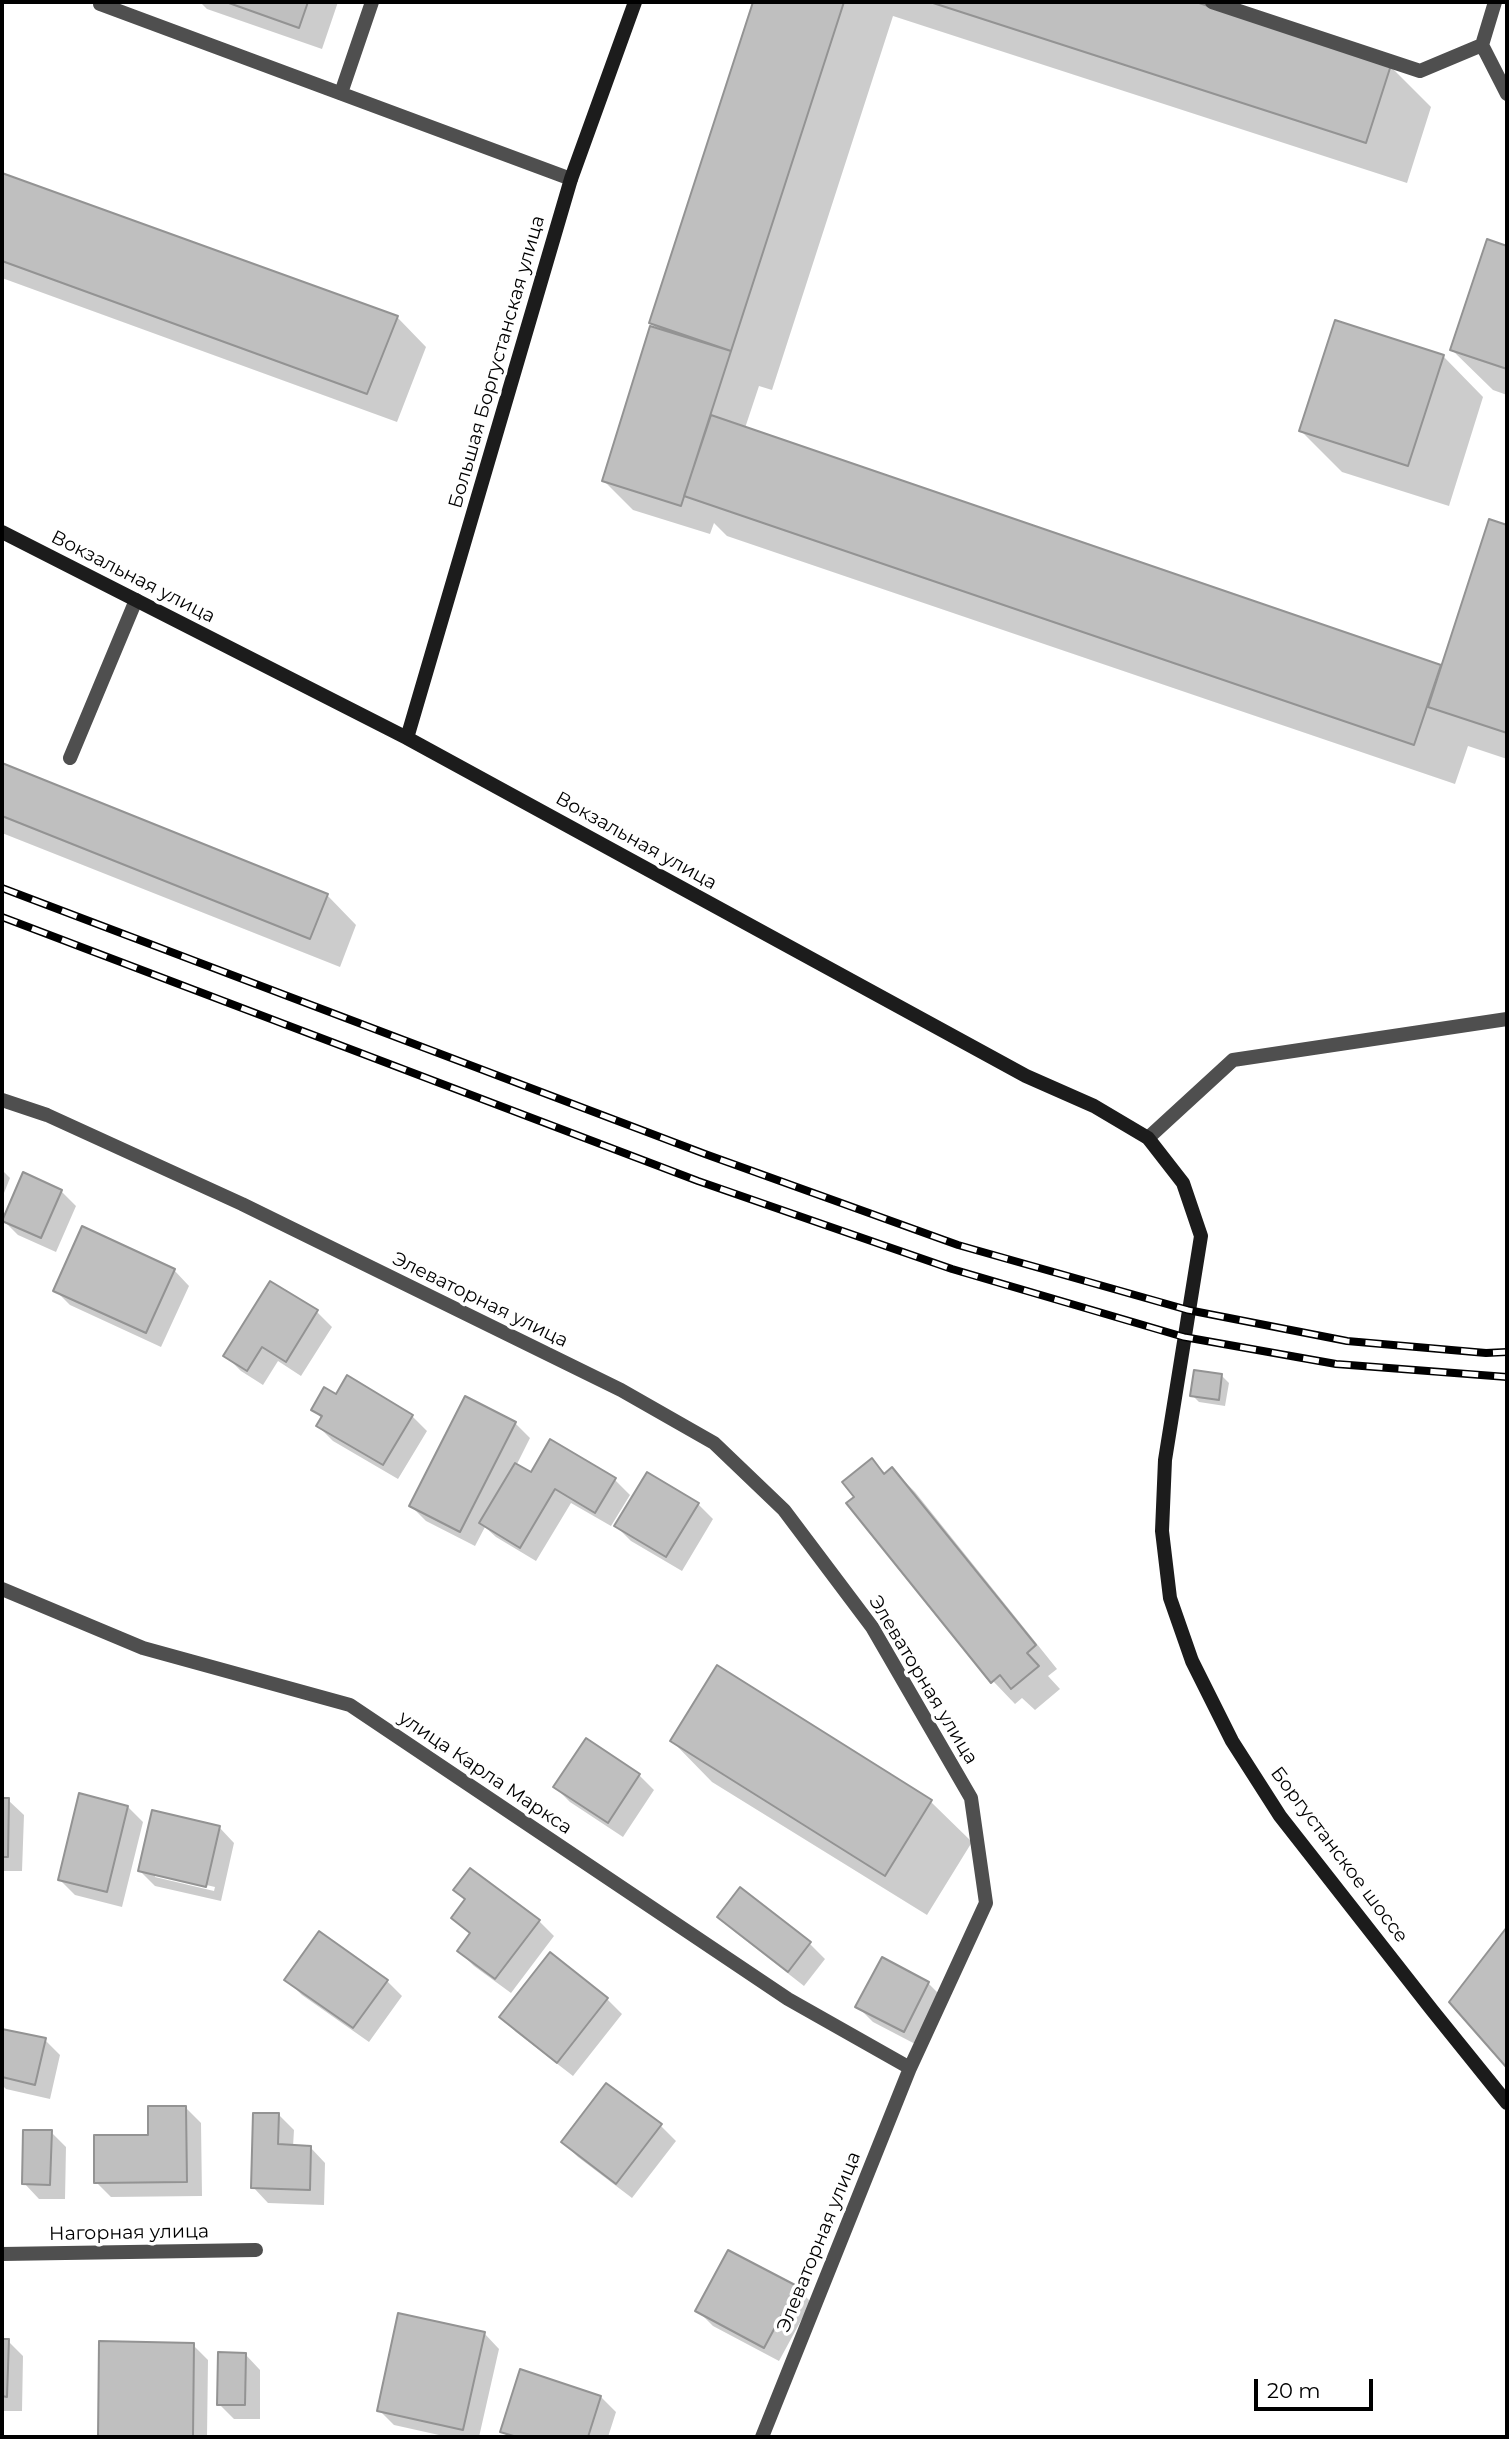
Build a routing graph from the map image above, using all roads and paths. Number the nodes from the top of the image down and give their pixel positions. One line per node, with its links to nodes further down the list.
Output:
1 (98, 2): 7 (street)
2 (372, 2): 7 (street)
3 (635, 2): 9 (street, Большая Боргустанская улица)
4 (1212, 2): 6 (street)
5 (1495, 2): 6 (street)
6 (1482, 45): 8 (street)
7 (341, 93): 9 (street)
8 (1507, 94)
9 (570, 178): 12 (street, Большая Боргустанская улица)
10 (2, 532): 11 (street, Вокзальная улица)
11 (136, 600): 12 (street, Вокзальная улица); 13 (street)
12 (407, 738): 16 (street, Вокзальная улица)
13 (70, 758)
14 (1507, 1019): 16 (street)
15 (2, 1100): 19 (street, Элеваторная улица)
16 (1148, 1138): 17 (street, Вокзальная улица)
17 (1201, 1236): 20 (street, Боргустанское шоссе)
18 (2, 1589): 19 (street, улица Карла Маркса)
19 (910, 2068): 23 (street, Элеваторная улица)
20 (1507, 2102)
21 (256, 2250): 22 (street, Нагорная улица)
22 (2, 2254)
23 (762, 2437)

